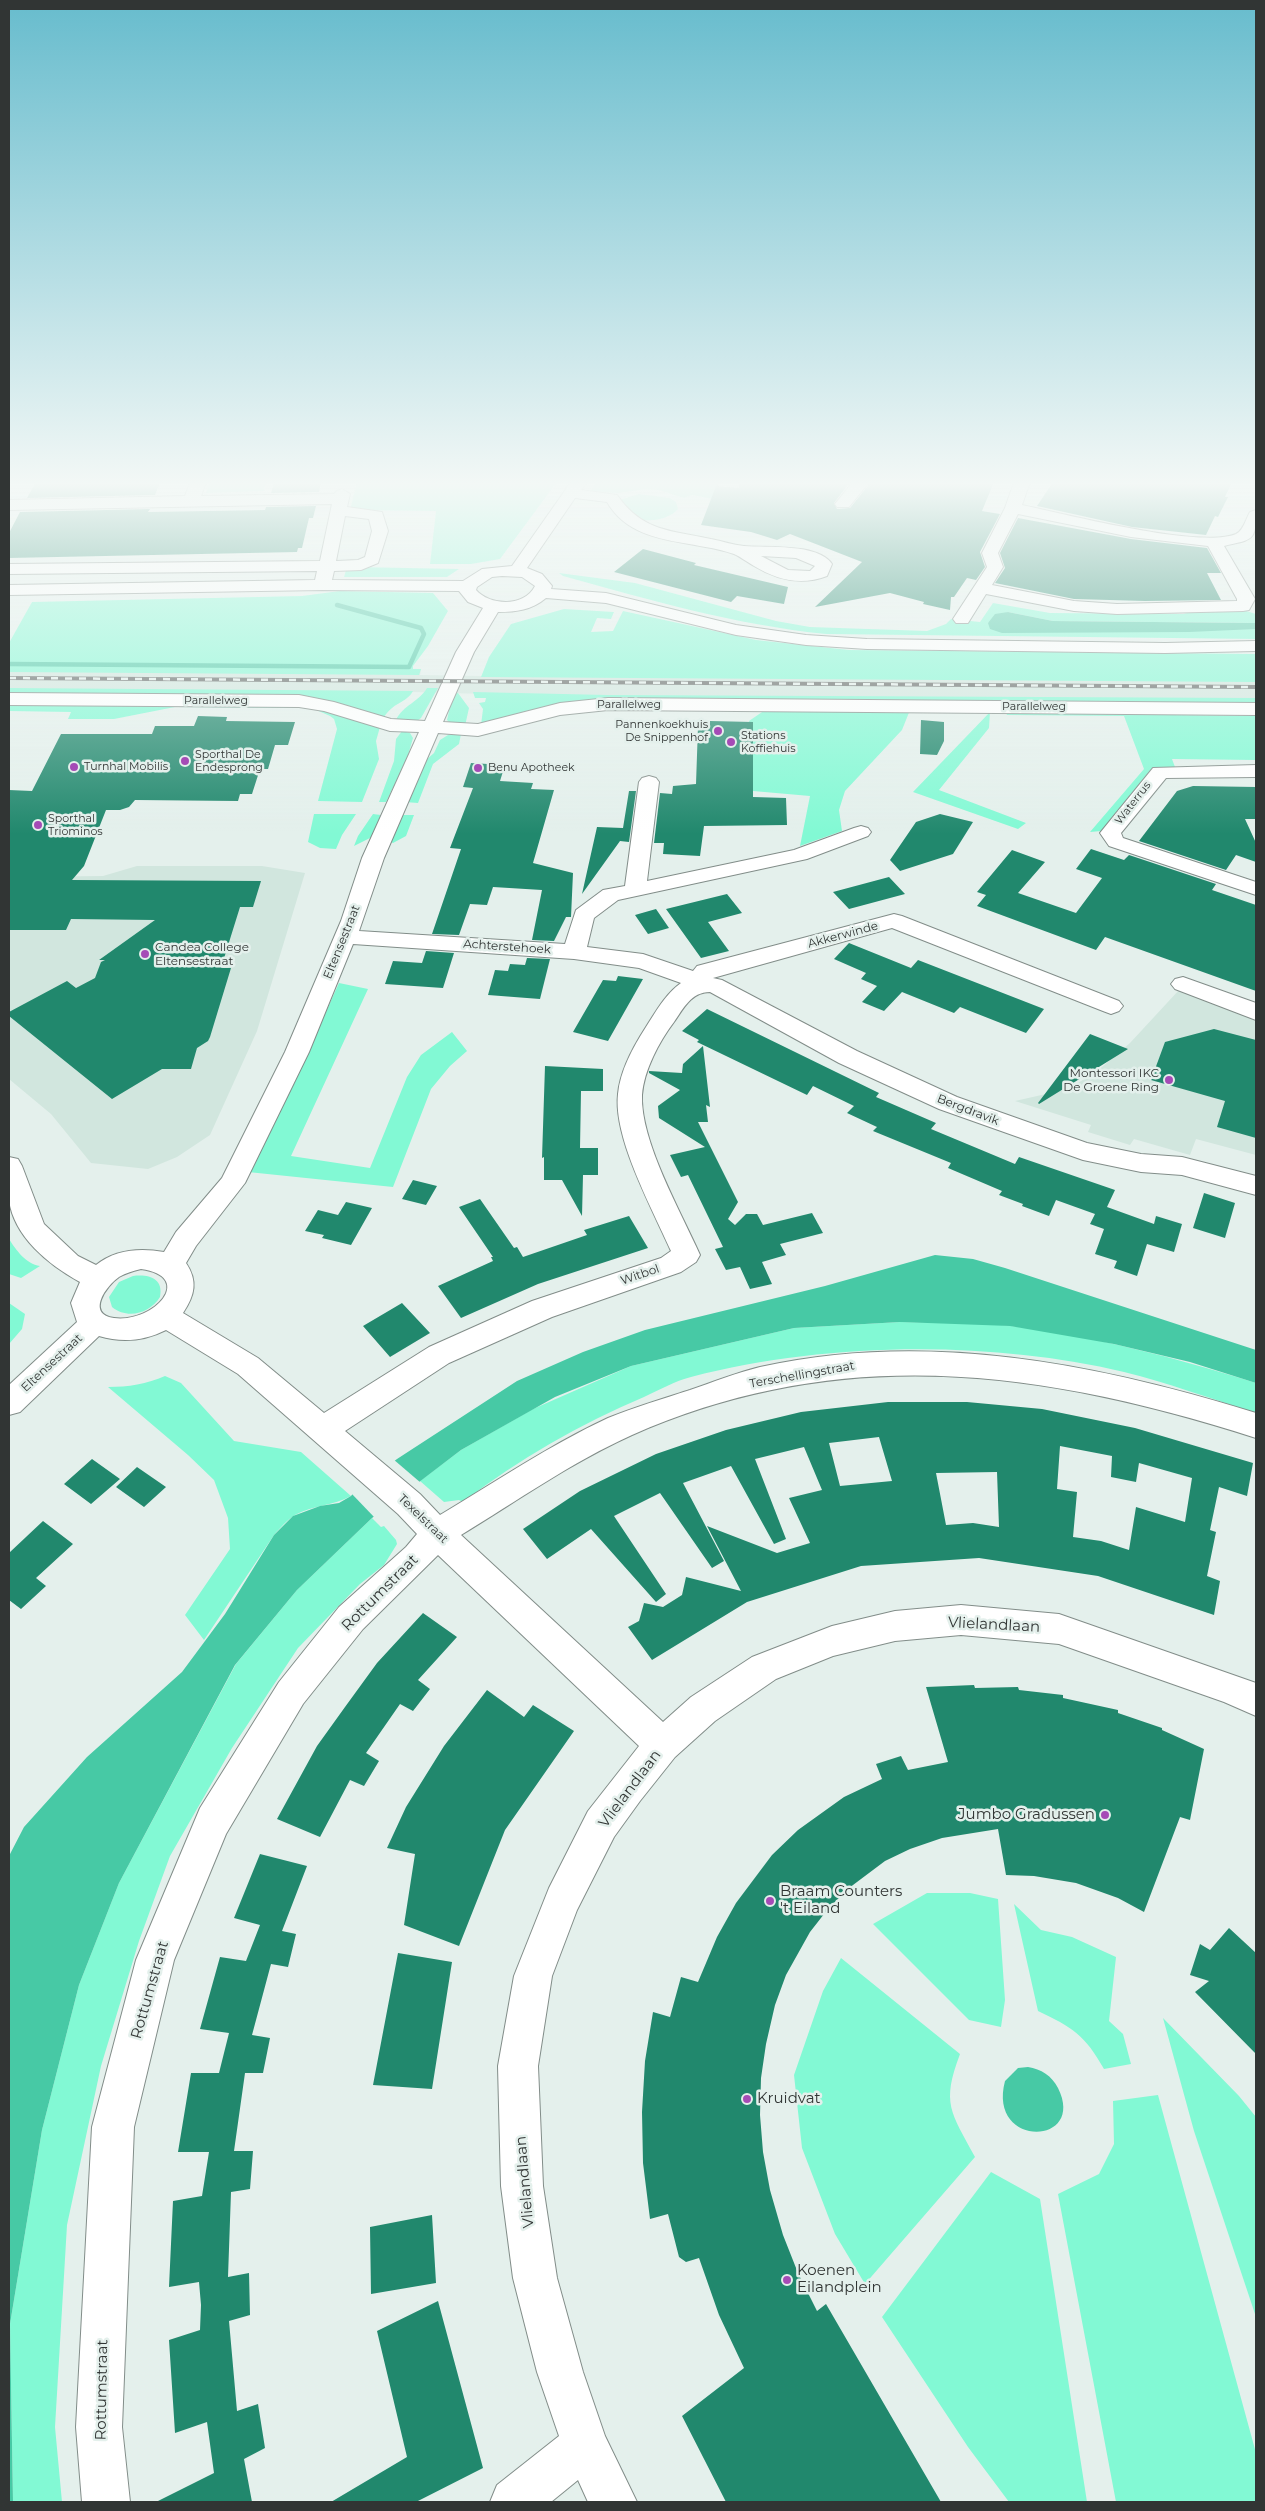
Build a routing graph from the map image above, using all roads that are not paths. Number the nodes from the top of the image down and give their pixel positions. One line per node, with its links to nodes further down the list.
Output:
1 (476, 599): 7 (street)
2 (536, 599): 7 (street)
3 (611, 599): 9 (street)
4 (975, 599): 8 (street)
5 (1039, 599): 6 (street)
6 (1246, 599)
7 (493, 606): 12 (street, Eltensestraat)
8 (962, 619)
9 (1256, 646)
10 (9, 699): 12 (street, Parallelweg)
11 (1256, 709): 12 (street, Parallelweg)
12 (430, 728): 18 (street, Eltensestraat)
13 (1256, 771): 17 (street, Waterrus)
14 (649, 782): 16 (street)
15 (861, 832): 16 (street)
16 (635, 890): 19 (street)
17 (1256, 890)
18 (345, 937): 19 (street, Achterstehoek); 26 (street, Eltensestraat)
19 (574, 952): 20 (street)
20 (697, 984): 22 (street, Akkerwinde); 25 (street, Bergdravik); 32 (street, Witbol)
21 (1183, 984): 23 (street)
22 (1111, 1006)
23 (1256, 1012)
24 (9, 1166): 27 (street)
25 (1256, 1185)
26 (170, 1266): 27 (street); 28 (street)
27 (97, 1278): 29 (street)
28 (166, 1316): 29 (street); 32 (street, Texelstraat)
29 (95, 1322): 30 (street, Eltensestraat)
30 (9, 1403)
31 (1256, 1426): 33 (street, Terschellingstraat)
32 (321, 1430): 33 (street, Texelstraat)
33 (437, 1533): 35 (street, Texelstraat); 37 (street, Rottumstraat)
34 (1256, 1700): 35 (street, Vlielandlaan)
35 (663, 1746): 36 (street, Vlielandlaan)
36 (585, 2445): 38 (street); 39 (street, Vlielandlaan)
37 (106, 2502)
38 (514, 2502)
39 (614, 2502)

